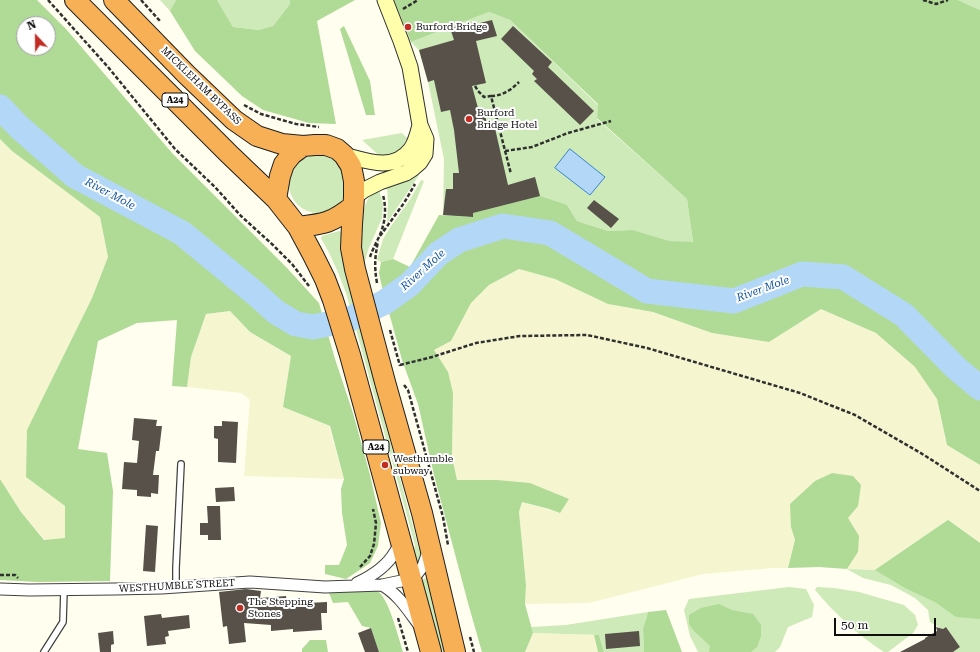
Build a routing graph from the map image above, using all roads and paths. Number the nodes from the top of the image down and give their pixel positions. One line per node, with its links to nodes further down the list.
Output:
1 (48, 0): 29 (path)
2 (75, 0): 24 (highway, A24)
3 (114, 0): 18 (highway, MICKLEHAM BYPASS / A24)
4 (141, 0): 10 (path)
5 (385, 0): 16 (main road)
6 (414, 0): 7 (path)
7 (418, 0)
8 (923, 0): 9 (path)
9 (948, 0)
10 (162, 23)
11 (519, 82): 13 (path)
12 (476, 86): 13 (path)
13 (491, 96): 19 (path)
14 (243, 104): 17 (path)
15 (611, 121): 19 (path)
16 (420, 125): 20 (main road); 23 (main road)
17 (325, 129)
18 (303, 146): 20 (highway); 24 (highway)
19 (505, 151): 21 (path)
20 (344, 155): 25 (highway)
21 (510, 174)
22 (419, 178): 27 (path)
23 (380, 182): 25 (main road); 27 (path)
24 (276, 199): 26 (highway)
25 (354, 202): 26 (highway); 28 (highway, A24)
26 (298, 227): 35 (highway, A24)
27 (378, 239): 28 (path)
28 (369, 290): 30 (highway, A24)
29 (313, 292)
30 (385, 347): 33 (path); 36 (highway, A24)
31 (401, 381): 36 (path)
32 (181, 464): 40 (lane)
33 (980, 491)
34 (372, 502): 39 (path)
35 (401, 540): 37 (highway, A24); 39 (street, WESTHUMBLE STREET)
36 (439, 547): 37 (street); 46 (highway, A24)
37 (411, 578): 38 (street, WESTHUMBLE STREET); 43 (highway, A24)
38 (382, 585): 39 (street, WESTHUMBLE STREET); 43 (street)
39 (353, 586): 40 (street, WESTHUMBLE STREET)
40 (176, 587): 42 (street, WESTHUMBLE STREET)
41 (0, 589): 42 (street, WESTHUMBLE STREET)
42 (64, 590): 44 (lane)
43 (426, 633): 45 (highway, A24)
44 (44, 652)
45 (431, 652)
46 (455, 652)

